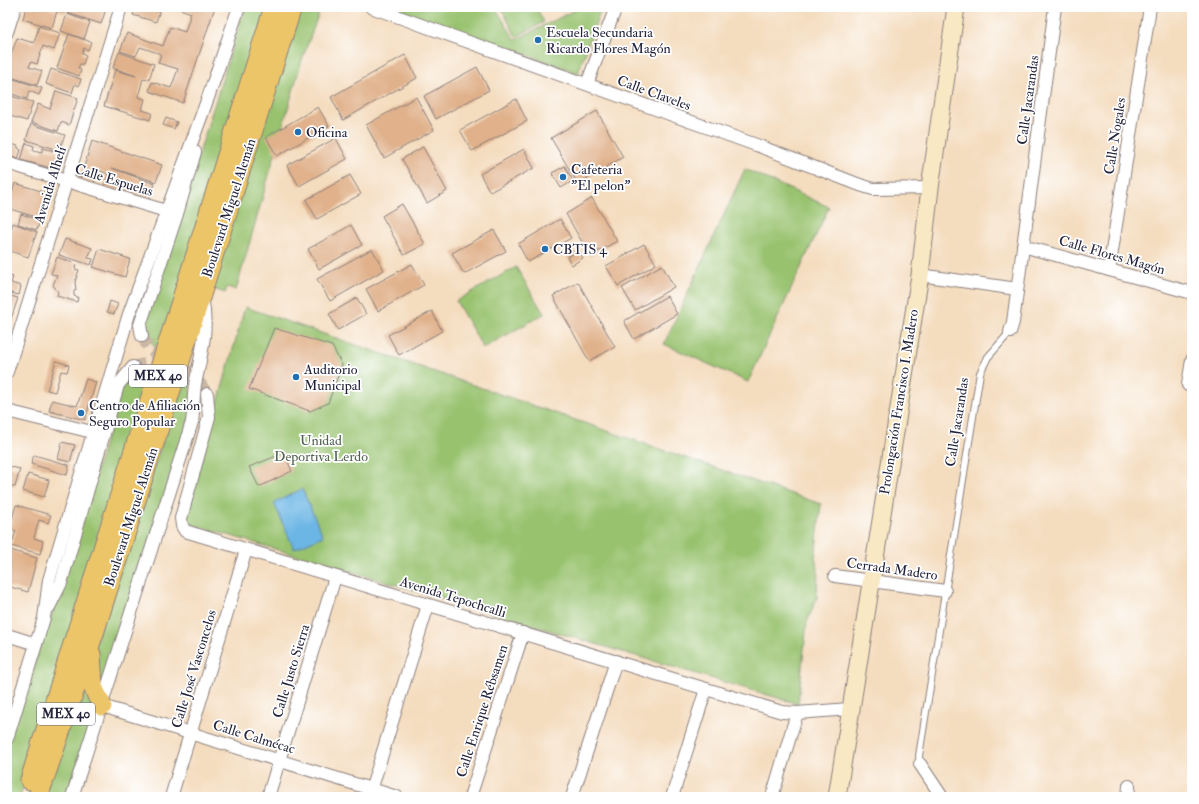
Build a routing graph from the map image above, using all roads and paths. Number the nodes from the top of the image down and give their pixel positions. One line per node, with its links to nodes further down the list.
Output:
1 (15, 7): 11 (street)
2 (121, 7): 15 (street, Avenida Alhelí)
3 (239, 7): 13 (street)
4 (274, 7): 54 (main road, Boulevard Miguel Alemán / MEX 40)
5 (292, 7): 23 (main road, Boulevard Miguel Alemán / MEX 40)
6 (371, 7): 12 (street, Calle Claveles)
7 (616, 7): 12 (street)
8 (956, 7): 16 (main road, Prolongación Francisco I. Madero)
9 (1055, 7): 18 (street, Calle Jacarandas)
10 (1150, 7): 19 (street, Calle Nogales)
11 (7, 32)
12 (587, 84): 16 (street, Calle Claveles)
13 (210, 95): 17 (street); 25 (street)
14 (7, 163): 15 (street, Calle Espuelas)
15 (67, 181): 17 (street, Calle Espuelas); 28 (street, Avenida Alhelí)
16 (930, 188): 20 (main road, Prolongación Francisco I. Madero)
17 (166, 211): 32 (street)
18 (1023, 246): 19 (street, Calle Flores Magón); 21 (street, Calle Jacarandas)
19 (1109, 270): 22 (street, Calle Flores Magón)
20 (920, 274): 21 (street); 36 (main road, Prolongación Francisco I. Madero)
21 (1018, 289): 24 (street, Calle Jacarandas)
22 (1192, 293)
23 (202, 294): 40 (main road, Boulevard Miguel Alemán / MEX 40); 46 (street)
24 (1010, 332): 37 (lane, Calle Jacarandas)
25 (142, 336)
26 (1192, 360): 29 (street)
27 (133, 367): 39 (street)
28 (7, 372)
29 (1188, 385)
30 (207, 394): 33 (street, Avenida Tepochcalli)
31 (7, 411): 32 (street)
32 (92, 432): 39 (street)
33 (246, 550): 35 (street, Avenida Tepochcalli); 49 (street, Calle José Vasconcelos)
34 (835, 576): 36 (street, Cerrada Madero)
35 (336, 577): 38 (street, Avenida Tepochcalli); 51 (street, Calle Justo Sierra)
36 (871, 581): 37 (street, Cerrada Madero); 47 (main road, Prolongación Francisco I. Madero)
37 (945, 591): 52 (lane, Calle Jacarandas)
38 (428, 605): 41 (street, Avenida Tepochcalli); 53 (street)
39 (44, 618): 43 (street)
40 (95, 630): 46 (main road); 55 (main road, Boulevard Miguel Alemán / MEX 40)
41 (523, 634): 44 (street, Avenida Tepochcalli); 60 (street, Calle Enrique Rébsamen)
42 (7, 635): 43 (street)
43 (36, 644): 50 (street)
44 (616, 661): 45 (street, Avenida Tepochcalli); 61 (street)
45 (706, 688): 48 (street, Avenida Tepochcalli); 62 (street)
46 (102, 706): 49 (street, Calle Calmécac); 56 (street)
47 (850, 709): 48 (street, Avenida Tepochcalli); 64 (main road, Prolongación Francisco I. Madero)
48 (797, 713): 63 (street)
49 (190, 734): 51 (street, Calle Calmécac); 57 (street, Calle José Vasconcelos)
50 (7, 739)
51 (279, 761): 53 (street, Calle Calmécac); 58 (street, Calle Justo Sierra)
52 (920, 764): 65 (street, Calle Jacarandas)
53 (371, 793): 59 (street, Calle Calmécac)
54 (25, 797)
55 (38, 797)
56 (72, 797)
57 (171, 797)
58 (268, 797)
59 (397, 797)
60 (470, 797)
61 (572, 797)
62 (672, 797)
63 (772, 797)
64 (837, 797)
65 (942, 797)

